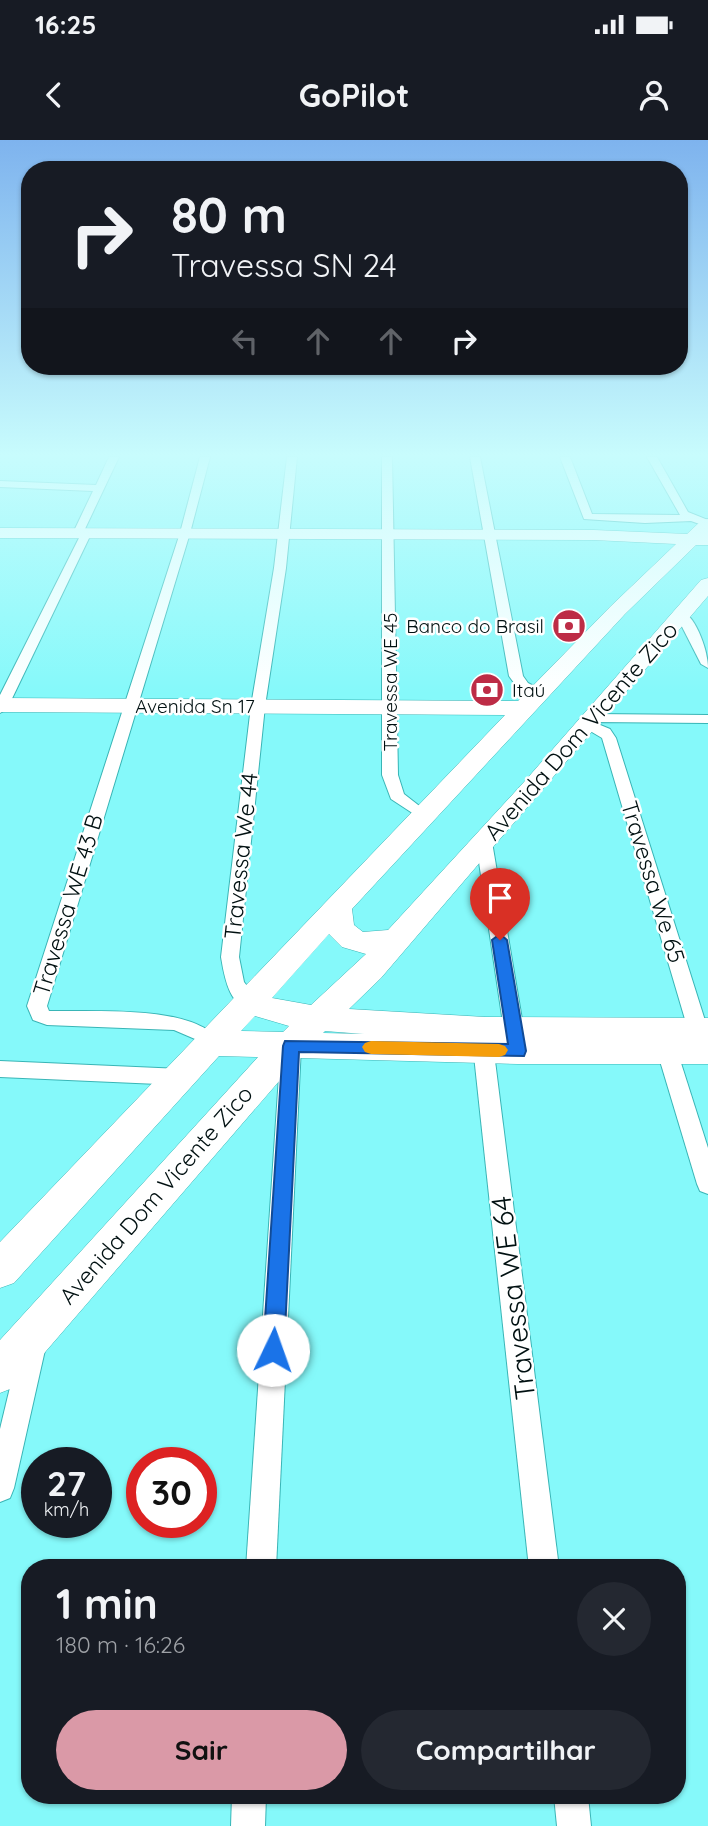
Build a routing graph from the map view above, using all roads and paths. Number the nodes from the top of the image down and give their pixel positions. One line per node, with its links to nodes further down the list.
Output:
1 (491, 535): 11 (street)
2 (81, 536): 14 (street)
3 (184, 536): 12 (street)
4 (284, 536): 13 (street)
5 (389, 536): 15 (street, Travessa WE 45)
6 (694, 536): 11 (main road)
7 (708, 571): 9 (main road)
8 (708, 584): 9 (main road, Avenida Dom Vicente Zico)
9 (682, 615): 10 (street); 17 (main road, Avenida Dom Vicente Zico)
10 (708, 664)
11 (532, 701): 15 (main road, Avenida Sn 17); 18 (main road)
12 (131, 706): 13 (main road, Avenida Sn 17); 14 (main road, Avenida Sn 17); 28 (street, Travessa WE 43 B)
13 (258, 706): 15 (main road, Avenida Sn 17); 22 (street, Travessa We 44)
14 (1, 707)
15 (391, 707): 18 (street, Travessa WE 45)
16 (708, 719): 17 (street)
17 (589, 722): 19 (main road, Avenida Dom Vicente Zico); 27 (street, Travessa We 65)
18 (423, 815): 20 (main road)
19 (484, 842): 21 (main road, Avenida Dom Vicente Zico); 25 (street)
20 (337, 905): 21 (main road); 22 (main road)
21 (398, 938): 23 (main road, Avenida Dom Vicente Zico)
22 (249, 1001): 23 (main road); 28 (main road)
23 (319, 1018): 24 (main road); 29 (main road, Avenida Dom Vicente Zico)
24 (482, 1039): 25 (main road); 29 (main road); 38 (street, Travessa WE 64)
25 (516, 1040): 26 (main road)
26 (664, 1041): 27 (main road); 32 (street)
27 (705, 1041)
28 (210, 1043): 29 (main road); 31 (main road)
29 (291, 1046): 34 (main road, Avenida Dom Vicente Zico); 37 (street)
30 (0, 1069): 31 (street)
31 (181, 1077): 33 (main road)
32 (708, 1184)
33 (0, 1269)
34 (36, 1332): 35 (main road, Avenida Dom Vicente Zico); 36 (street)
35 (0, 1372)
36 (0, 1488)
37 (262, 1559)
38 (543, 1559)
39 (249, 1804): 41 (street)
40 (572, 1804): 42 (street)
41 (248, 1826)
42 (574, 1826)

